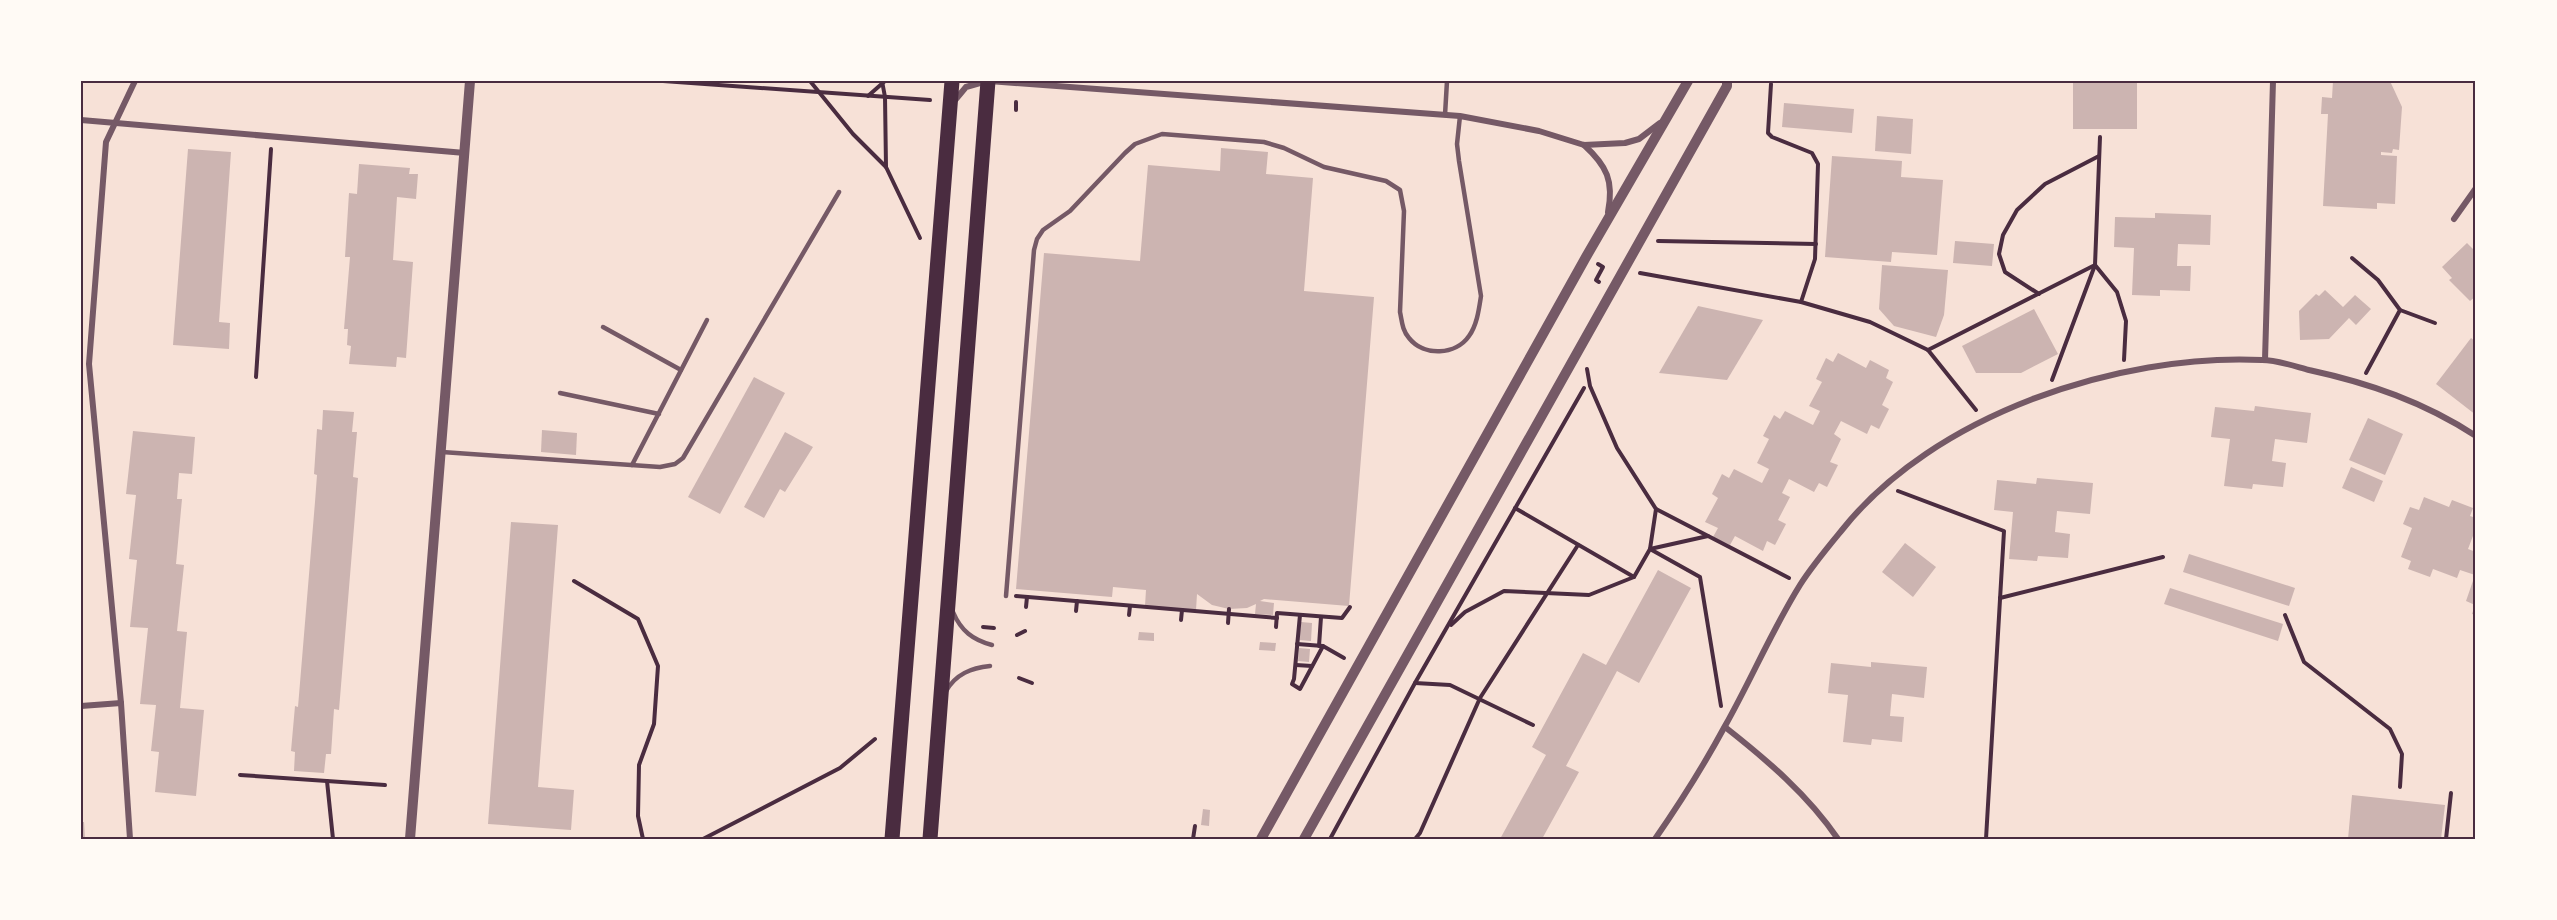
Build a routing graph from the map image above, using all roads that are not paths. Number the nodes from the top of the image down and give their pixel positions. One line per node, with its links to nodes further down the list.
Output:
1 (135, 81): 14 (street)
2 (470, 81): 16 (street)
3 (952, 81): 9 (main road)
4 (988, 81): 9 (street); 10 (street); 31 (main road)
5 (1447, 81): 10 (lane)
6 (1688, 81): 11 (street)
7 (2273, 81): 23 (street)
8 (1726, 82): 43 (street)
9 (950, 110): 40 (main road)
10 (1445, 115): 12 (street)
11 (1668, 115): 15 (street); 19 (street)
12 (1460, 116): 15 (street); 30 (lane)
13 (81, 120): 14 (street)
14 (114, 123): 16 (street); 35 (street)
15 (1584, 145): 19 (street)
16 (465, 153): 28 (street)
17 (2476, 188): 20 (street)
18 (839, 192): 29 (lane)
19 (1607, 219): 42 (street)
20 (2454, 219)
21 (707, 320): 24 (lane)
22 (603, 327): 24 (lane)
23 (2265, 360): 27 (street); 37 (street)
24 (681, 370): 26 (lane)
25 (560, 393): 26 (lane)
26 (659, 414): 29 (lane)
27 (2476, 436)
28 (442, 452): 29 (lane); 39 (street)
29 (632, 465)
30 (1006, 596)
31 (949, 598): 32 (lane); 34 (main road)
32 (992, 645)
33 (990, 666): 34 (lane)
34 (942, 699): 41 (main road)
35 (121, 703): 36 (street); 38 (street)
36 (81, 706)
37 (1725, 727): 44 (street); 45 (street)
38 (130, 839)
39 (410, 839)
40 (892, 839)
41 (930, 839)
42 (1261, 839)
43 (1304, 839)
44 (1655, 839)
45 (1839, 839)

